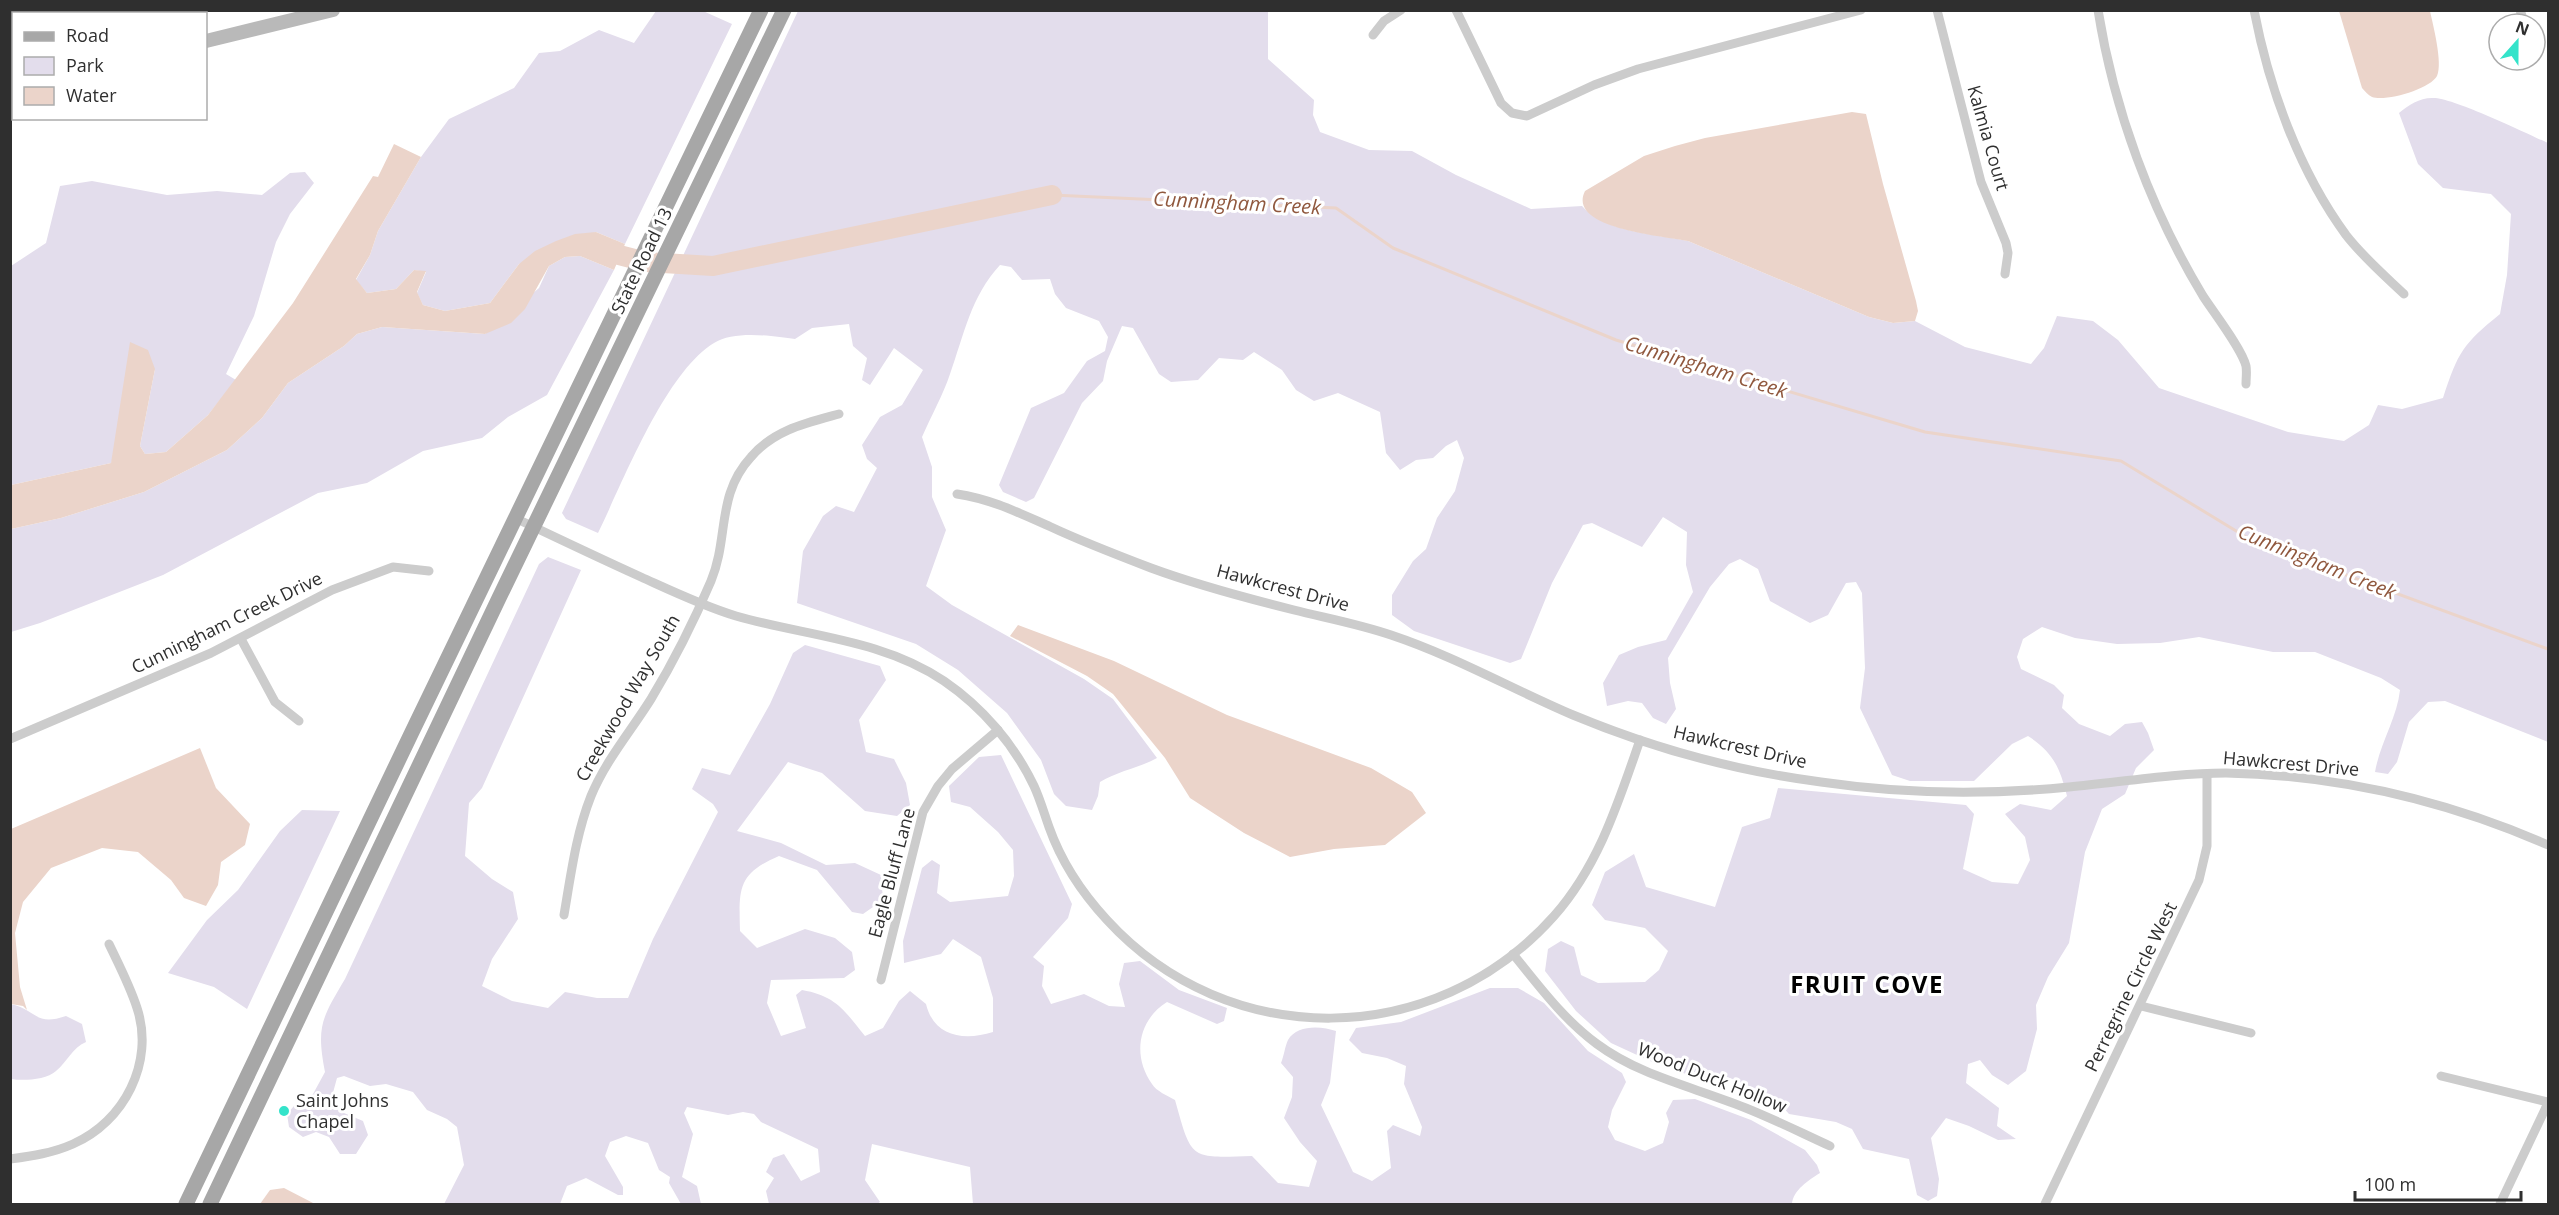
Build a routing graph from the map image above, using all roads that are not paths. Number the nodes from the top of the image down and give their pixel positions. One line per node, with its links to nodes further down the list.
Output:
1 (333, 10): 11 (street)
2 (761, 10): 17 (main road, State Road 13)
3 (784, 10): 18 (main road, State Road 13)
4 (1401, 10): 10 (street)
5 (1456, 10): 6 (street)
6 (1861, 10)
7 (1936, 10): 12 (street, Kalmia Court)
8 (2098, 10): 14 (street)
9 (2253, 10): 13 (street)
10 (1373, 35)
11 (207, 41)
12 (2005, 274)
13 (2404, 294)
14 (2246, 384)
15 (839, 414): 20 (street, Creekwood Way South)
16 (957, 494): 25 (street, Hawkcrest Drive)
17 (515, 518): 18 (street); 34 (main road, State Road 13)
18 (533, 527): 20 (street); 35 (main road, State Road 13)
19 (429, 571): 21 (street, Cunningham Creek Drive)
20 (700, 604): 23 (street); 28 (street, Creekwood Way South)
21 (240, 639): 22 (street); 24 (street, Cunningham Creek Drive)
22 (299, 721)
23 (998, 730): 30 (street); 31 (street, Eagle Bluff Lane)
24 (10, 739)
25 (1640, 740): 26 (street, Hawkcrest Drive); 30 (street)
26 (2207, 774): 27 (street, Hawkcrest Drive); 32 (street, Perregrine Circle West)
27 (2548, 844)
28 (564, 915)
29 (110, 944): 39 (street)
30 (1513, 954): 38 (street, Wood Duck Hollow)
31 (881, 980)
32 (2141, 1006): 33 (street); 42 (street, Perregrine Circle West)
33 (2251, 1033)
34 (259, 1052): 35 (main road); 40 (main road, State Road 13)
35 (277, 1062): 41 (main road, State Road 13)
36 (2441, 1077): 37 (street)
37 (2548, 1102): 43 (street)
38 (1830, 1146)
39 (10, 1160)
40 (186, 1204)
41 (210, 1204)
42 (2045, 1204)
43 (2500, 1204)

